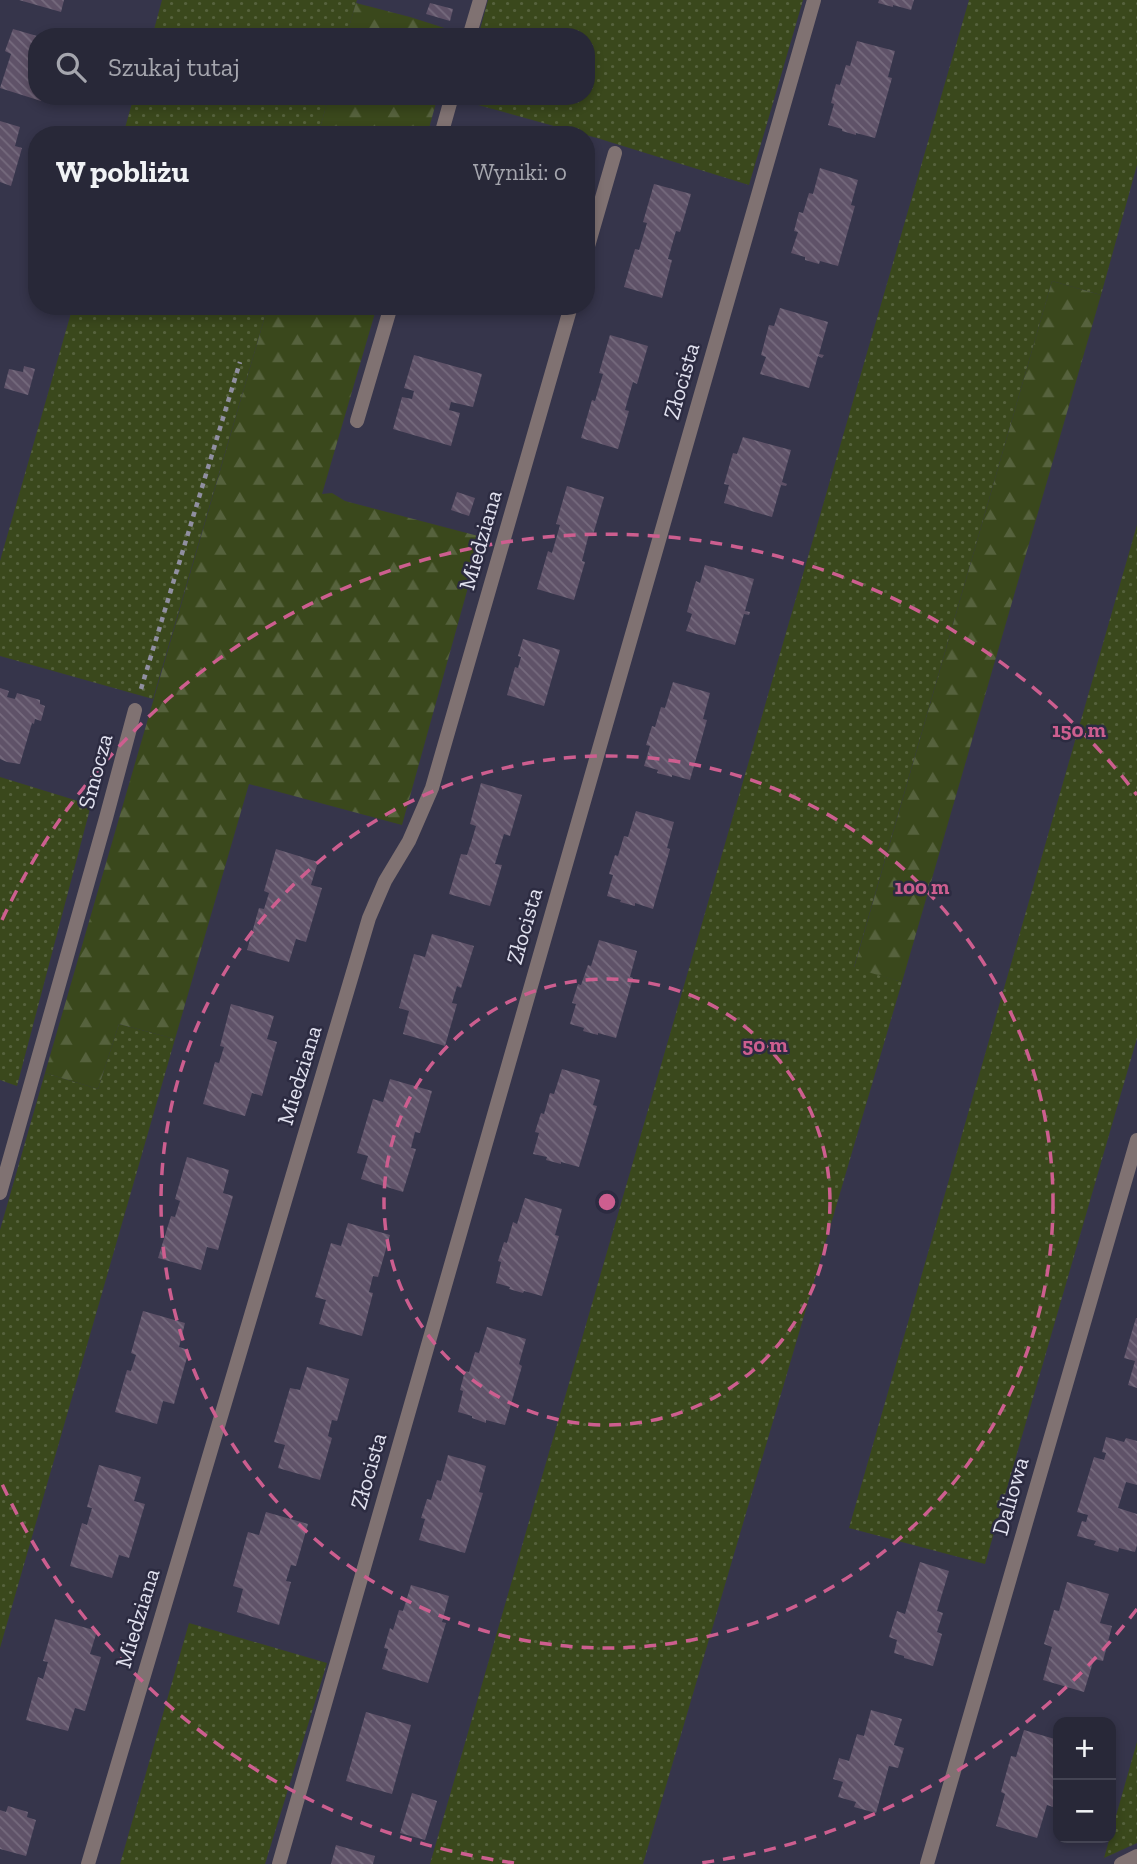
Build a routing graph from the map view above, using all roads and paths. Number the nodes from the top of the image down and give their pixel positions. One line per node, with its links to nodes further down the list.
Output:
1 (480, 0): 3 (street)
2 (814, 0): 17 (street, Złocista)
3 (472, 28)
4 (449, 105): 5 (street)
5 (444, 126)
6 (615, 153): 7 (street)
7 (595, 222)
8 (388, 315): 11 (street)
9 (568, 315): 16 (street, Miedziana)
10 (240, 362): 12 (path, Smocza)
11 (358, 421)
12 (135, 710): 14 (street, Smocza)
13 (1137, 1140): 18 (street, Daliowa)
14 (0, 1194)
15 (1137, 1857): 19 (street)
16 (88, 1864)
17 (279, 1864)
18 (927, 1864)
19 (1121, 1864)

